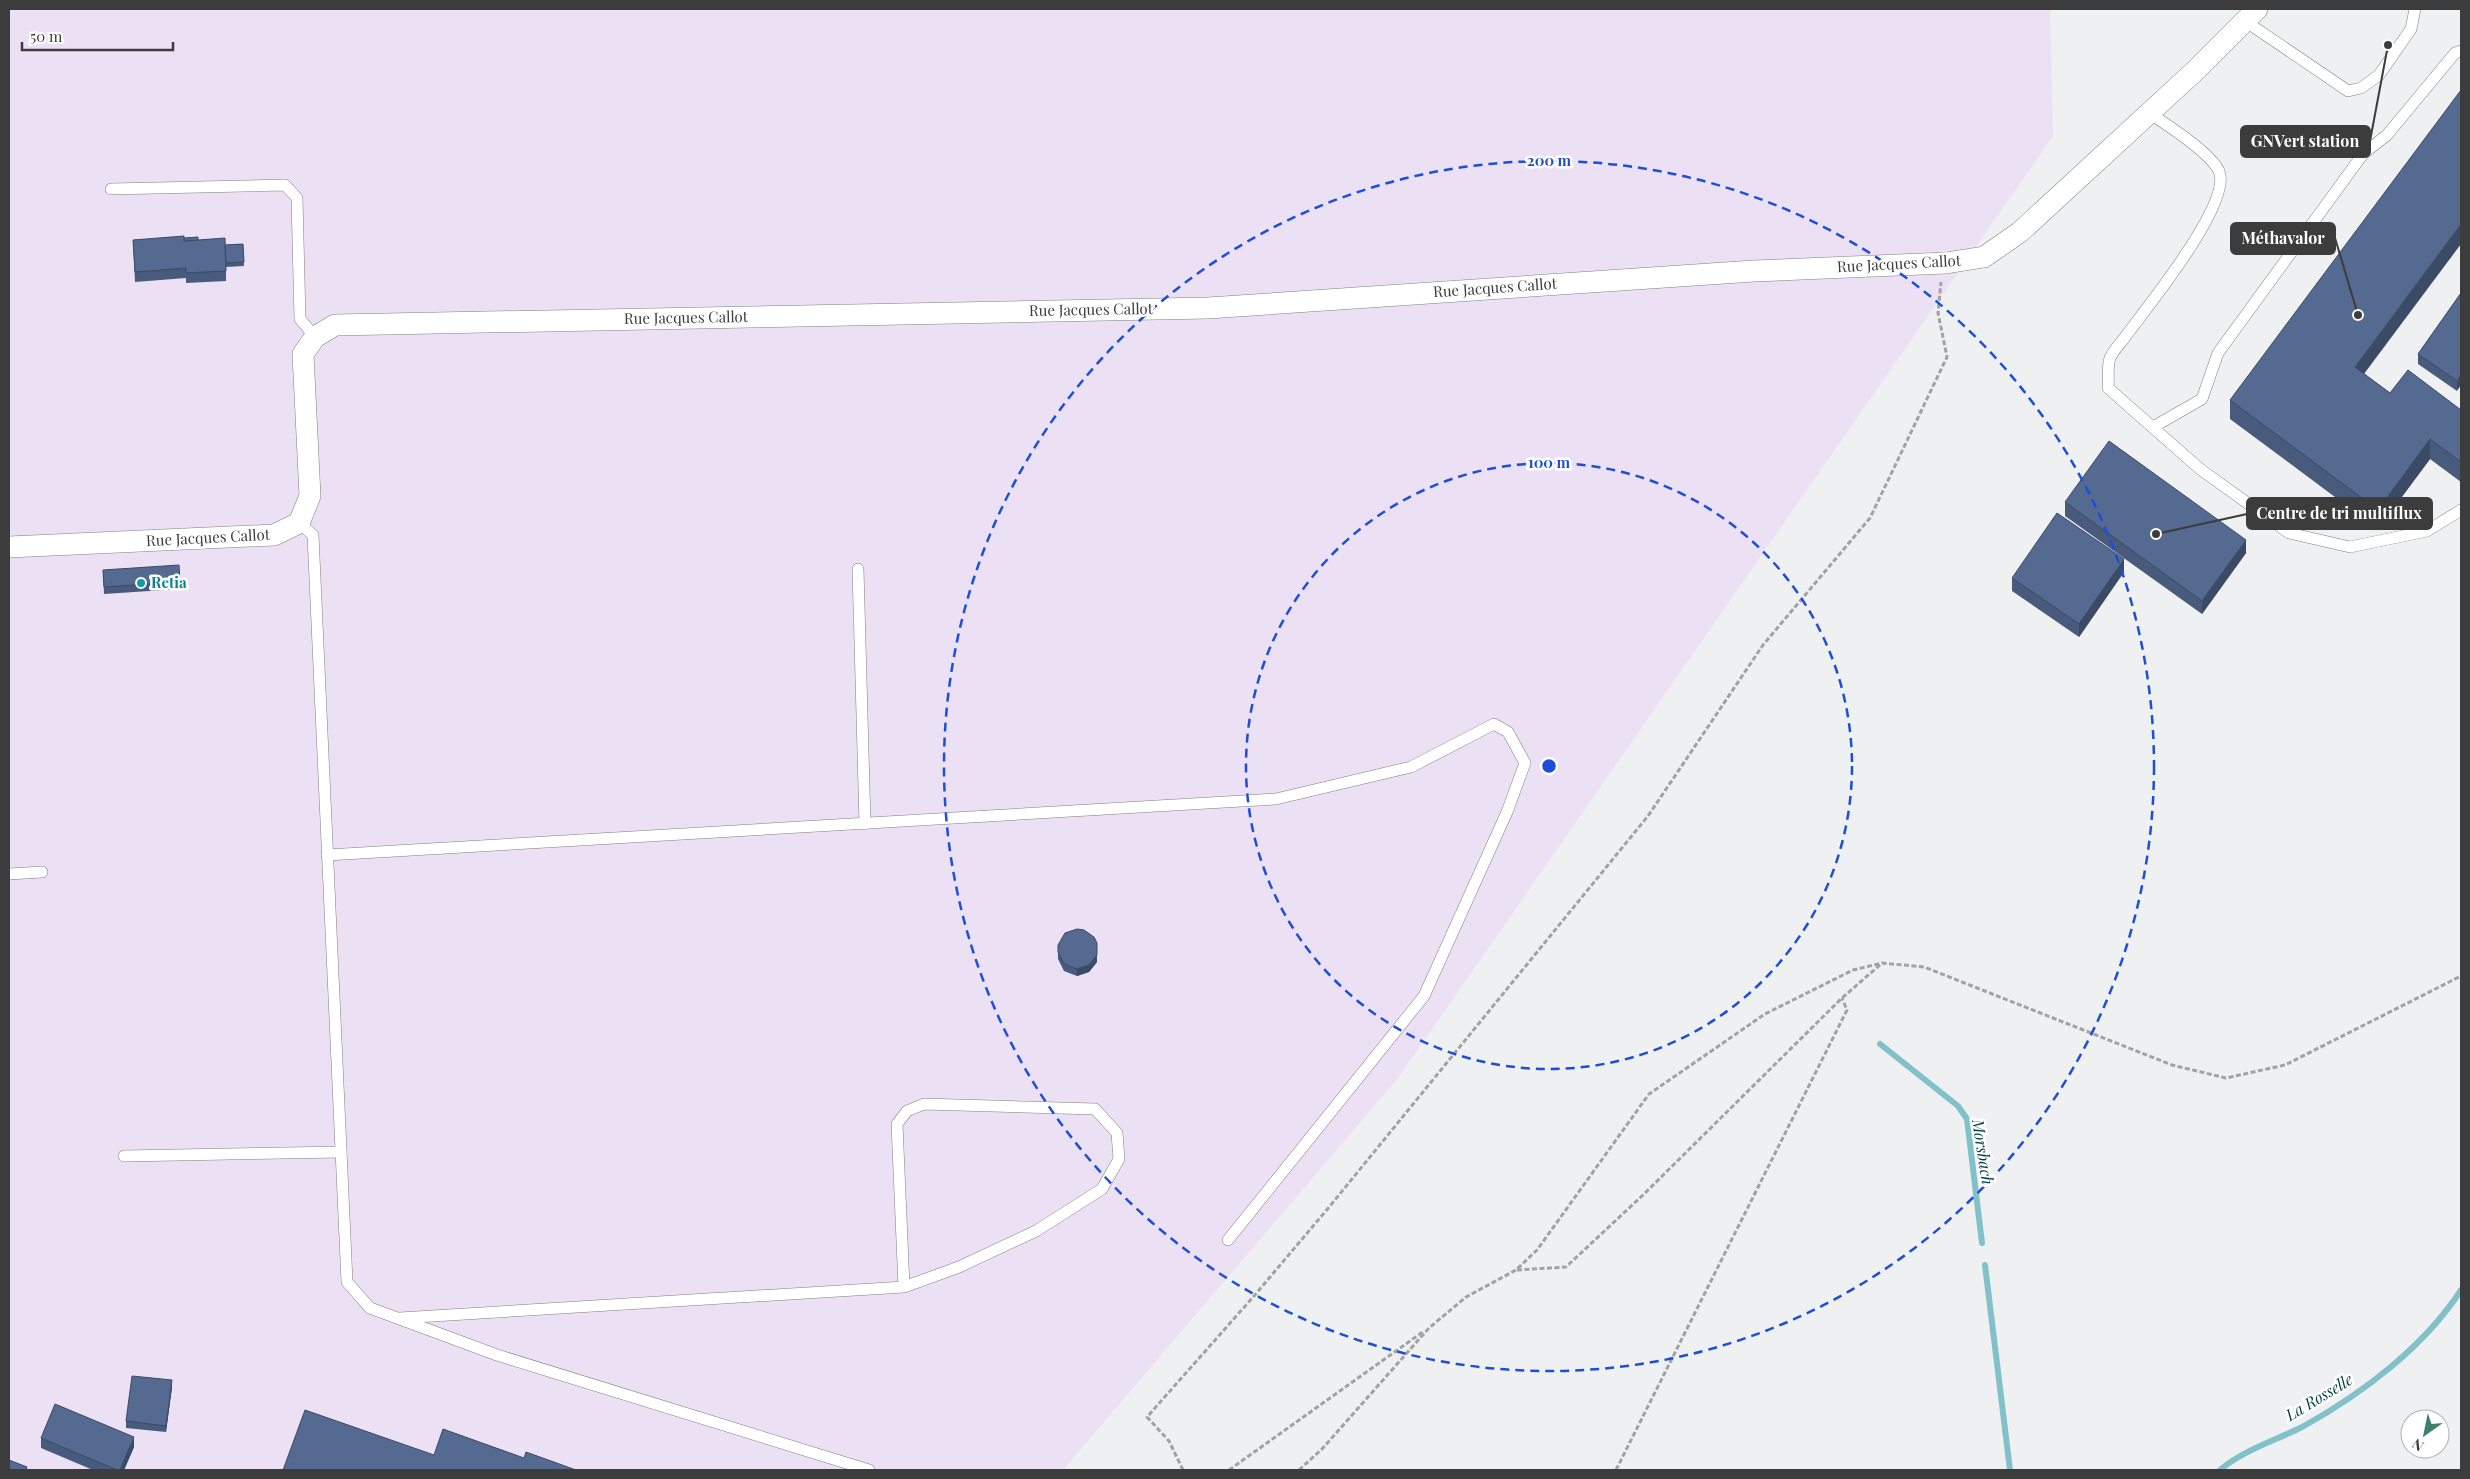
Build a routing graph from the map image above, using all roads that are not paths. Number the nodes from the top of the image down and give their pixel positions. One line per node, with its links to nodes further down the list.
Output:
1 (2415, 9): 2 (lane)
2 (2251, 15): 4 (street, Rue Jacques Callot)
3 (2461, 51): 7 (lane)
4 (2148, 113): 6 (street, Rue Jacques Callot); 7 (lane)
5 (111, 189): 6 (lane)
6 (315, 337): 9 (street)
7 (2152, 427): 8 (lane)
8 (2461, 510)
9 (300, 523): 10 (street, Rue Jacques Callot); 13 (lane)
10 (9, 547)
11 (858, 569): 12 (lane)
12 (865, 824): 13 (lane); 18 (lane)
13 (327, 855): 16 (lane)
14 (42, 872): 15 (lane)
15 (9, 874)
16 (341, 1152): 17 (lane); 20 (lane)
17 (124, 1156)
18 (1228, 1240)
19 (904, 1286): 19 (lane); 20 (lane)
20 (396, 1318): 21 (lane)
21 (869, 1470)

